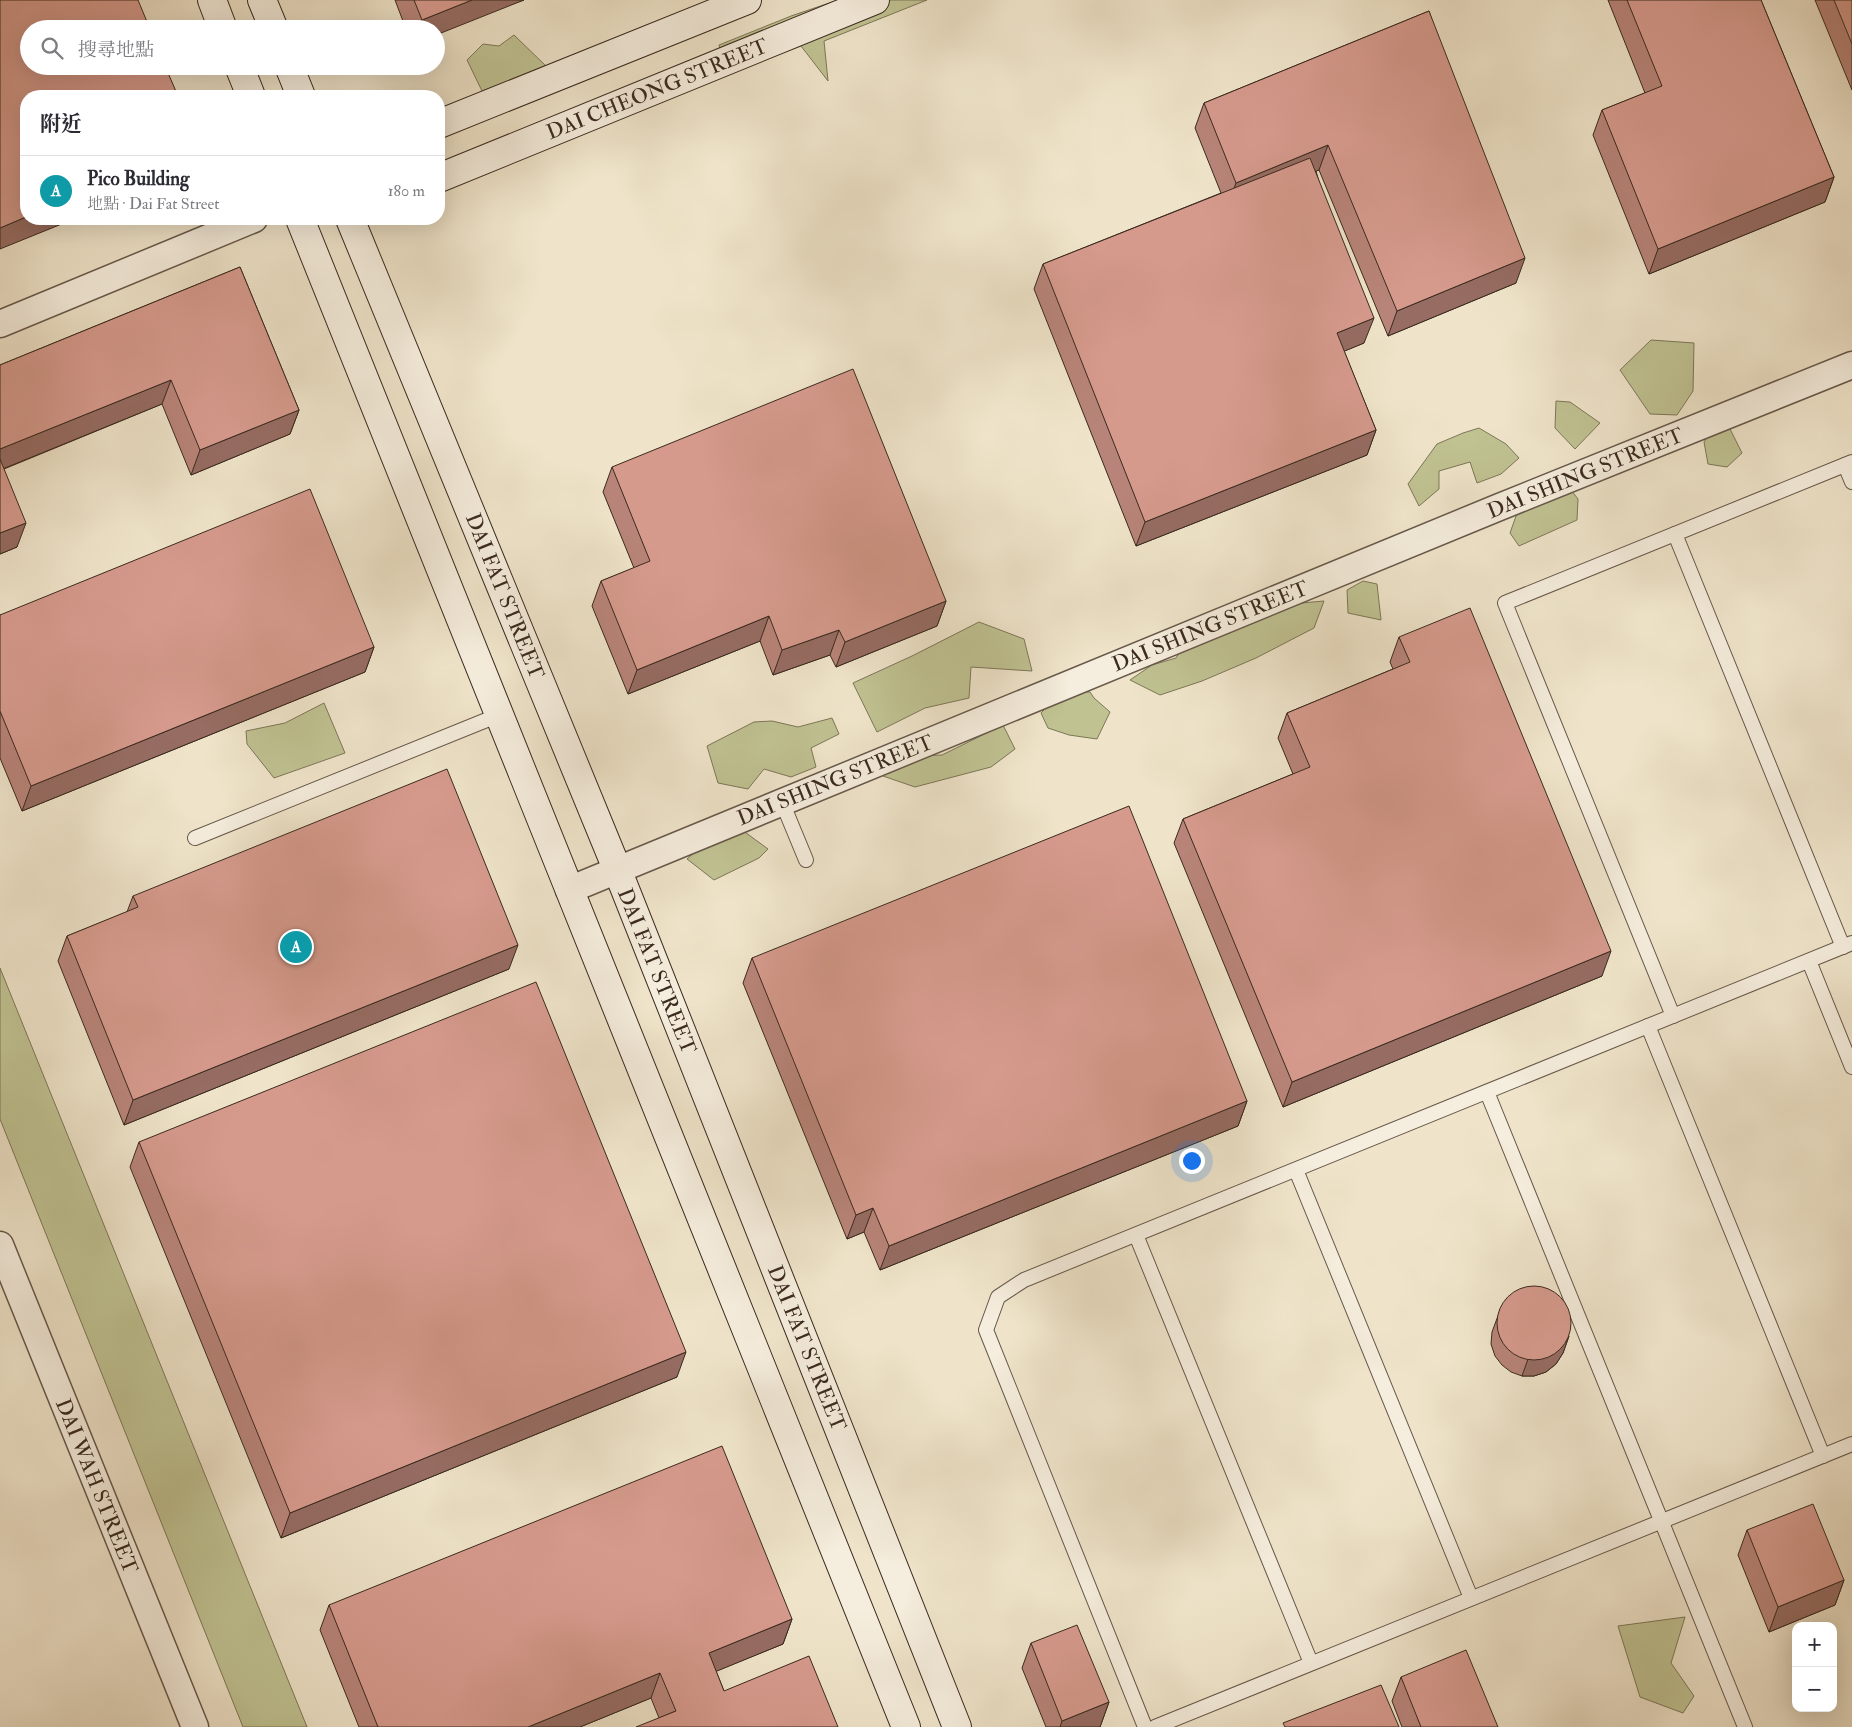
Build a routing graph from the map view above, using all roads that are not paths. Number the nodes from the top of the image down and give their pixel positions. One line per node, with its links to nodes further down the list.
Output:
1 (212, 0): 5 (street)
2 (262, 0): 6 (street)
3 (747, 0): 11 (street)
4 (875, 0): 12 (street, DAI CHEONG STREET)
5 (220, 20)
6 (270, 20)
7 (243, 75): 9 (street)
8 (293, 75): 10 (street)
9 (249, 90)
10 (299, 90)
11 (445, 122)
12 (445, 176)
13 (239, 225): 16 (street)
14 (302, 225): 21 (street)
15 (352, 225): 25 (street, DAI FAT STREET)
16 (0, 324)
17 (1852, 366): 22 (street, DAI SHING STREET)
18 (1848, 463): 19 (lane); 20 (lane)
19 (1852, 482)
20 (1675, 534): 27 (lane); 29 (lane)
21 (499, 715): 23 (lane); 26 (street)
22 (782, 802): 24 (lane); 25 (street, DAI SHING STREET)
23 (195, 838)
24 (806, 860)
25 (617, 869): 26 (street, DAI SHING STREET); 43 (street, DAI FAT STREET)
26 (569, 890): 42 (street)
27 (1848, 945): 28 (lane)
28 (1809, 961): 29 (lane); 31 (lane)
29 (1673, 1016): 30 (lane)
30 (1648, 1026): 32 (lane); 37 (lane)
31 (1852, 1067)
32 (1487, 1092): 33 (lane); 38 (lane)
33 (1296, 1170): 34 (lane); 39 (lane)
34 (1136, 1235): 40 (lane); 44 (lane)
35 (0, 1245): 41 (street, DAI WAH STREET)
36 (1852, 1444): 37 (lane)
37 (1823, 1456): 38 (lane)
38 (1662, 1521): 39 (lane); 46 (lane)
39 (1471, 1598): 40 (lane)
40 (1311, 1663): 45 (lane)
41 (195, 1727)
42 (906, 1727)
43 (957, 1727)
44 (1145, 1727)
45 (1155, 1727)
46 (1745, 1727)

